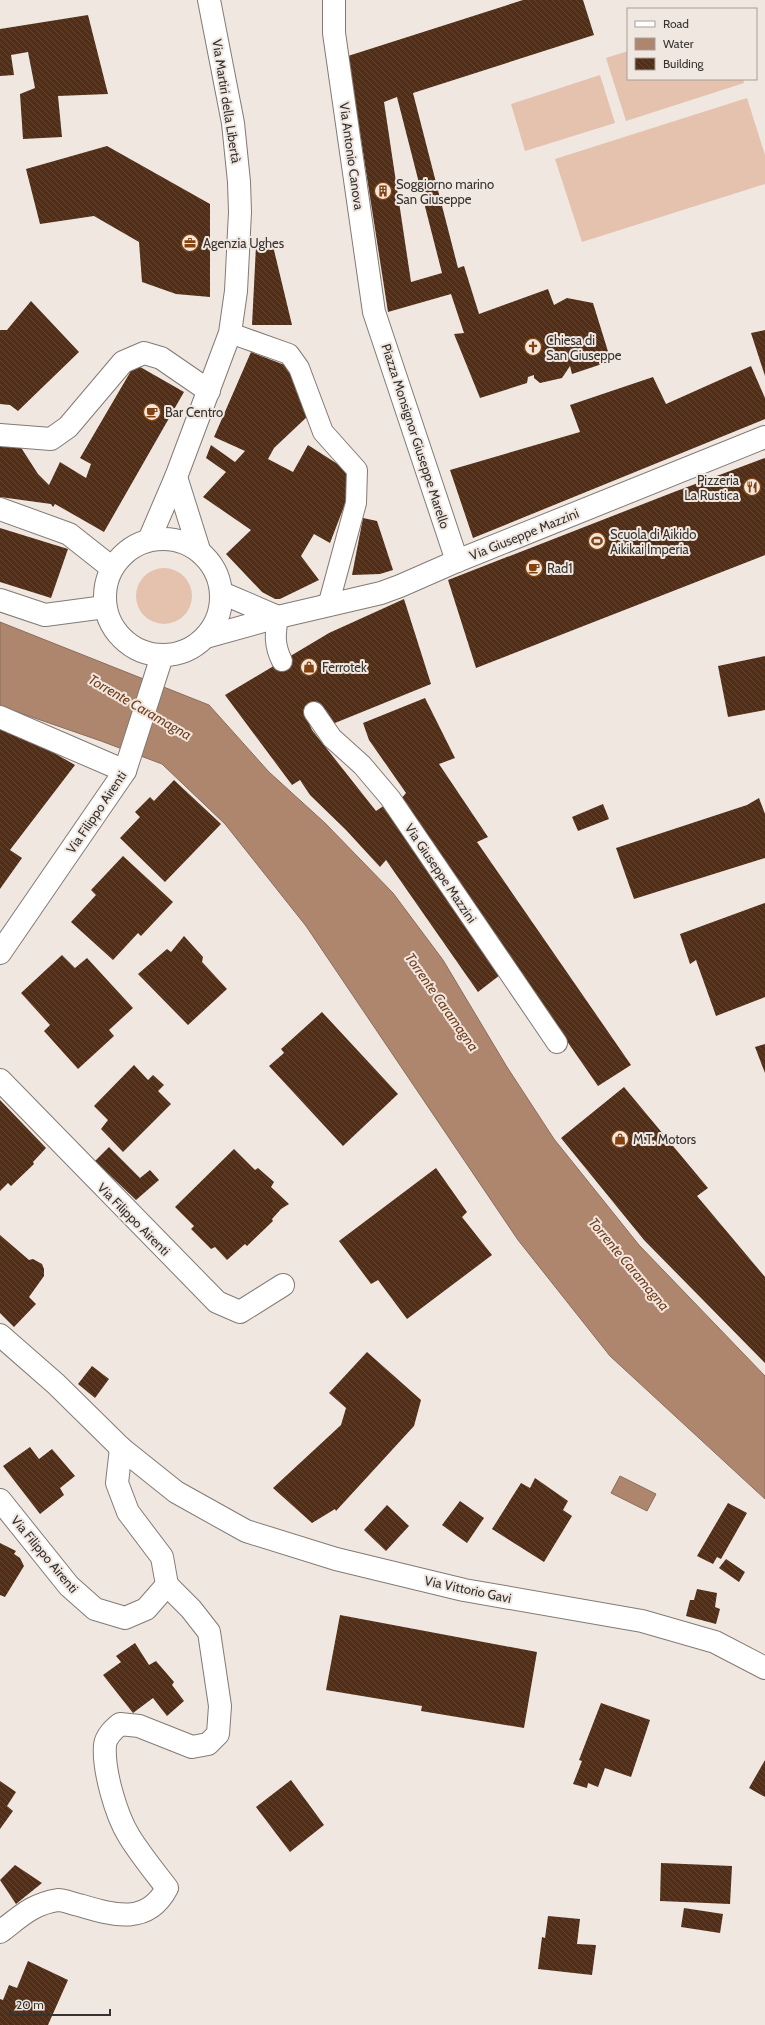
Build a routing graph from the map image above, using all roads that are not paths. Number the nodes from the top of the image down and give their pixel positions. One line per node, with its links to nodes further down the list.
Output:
1 (209, 0): 6 (street, Via Martiri della Libertà)
2 (334, 0): 4 (street, Via Antonio Canova)
3 (343, 0): 4 (lane)
4 (334, 33): 5 (street, Via Antonio Canova)
5 (374, 312): 14 (street, Piazza Monsignor Giuseppe Marello)
6 (230, 333): 7 (street, Via Martiri della Libertà); 18 (lane)
7 (209, 391): 8 (street); 10 (street, Via Martiri della Libertà)
8 (0, 435)
9 (765, 437): 14 (street, Via Giuseppe Mazzini)
10 (176, 477): 12 (street, Via Martiri della Libertà); 13 (street)
11 (0, 509): 15 (street)
12 (149, 540): 13 (street); 15 (street)
13 (199, 550): 16 (street)
14 (457, 561): 18 (street, Via Giuseppe Mazzini)
15 (112, 568): 19 (street)
16 (222, 593): 20 (street); 21 (street)
17 (0, 600): 19 (street)
18 (328, 606): 20 (street, Via Giuseppe Mazzini)
19 (105, 607): 23 (street)
20 (278, 617): 21 (street, Via Giuseppe Mazzini); 22 (lane)
21 (206, 637): 23 (street)
22 (282, 661)
23 (159, 665): 26 (street, Via Filippo Airenti)
24 (314, 712): 28 (lane, Via Giuseppe Mazzini)
25 (0, 717): 26 (street)
26 (125, 771): 27 (street, Via Filippo Airenti)
27 (0, 953)
28 (557, 1043)
29 (0, 1080): 30 (street, Via Filippo Airenti)
30 (283, 1285)
31 (0, 1335): 32 (street)
32 (121, 1448): 34 (street); 35 (street, Via Vittorio Gavi)
33 (0, 1500): 34 (street, Via Filippo Airenti)
34 (167, 1585): 36 (street)
35 (765, 1668)
36 (0, 1932)

